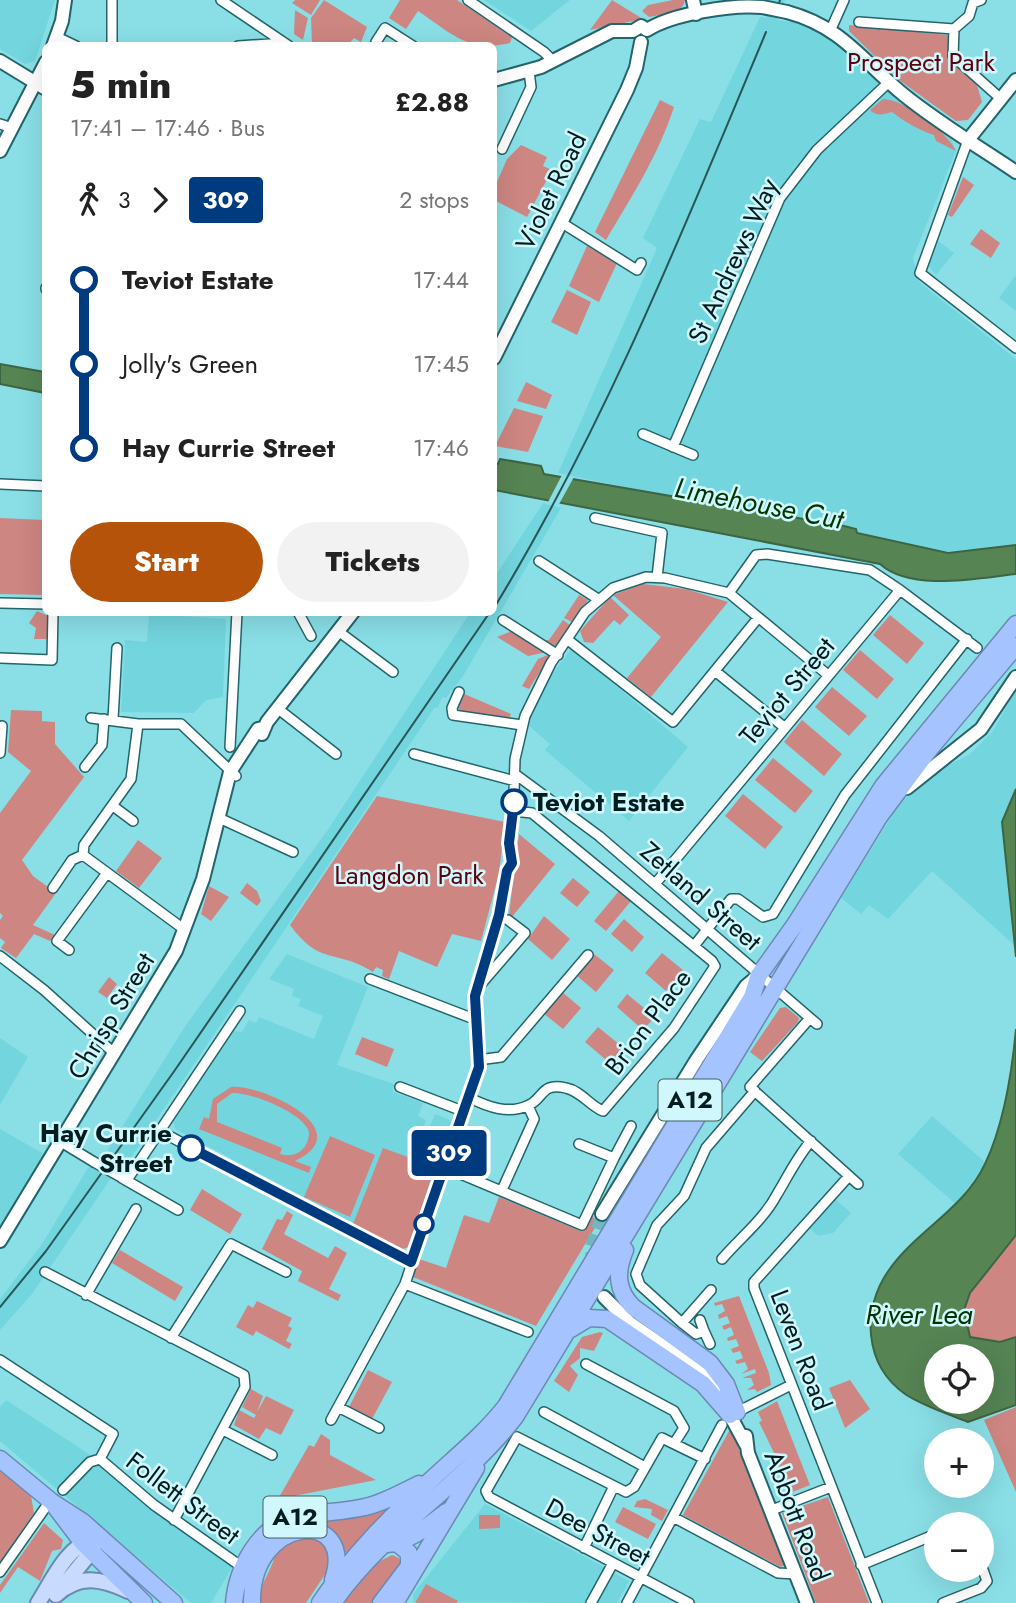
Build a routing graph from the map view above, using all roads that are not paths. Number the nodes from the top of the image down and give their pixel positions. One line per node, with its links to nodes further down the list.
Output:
1 (65, 0): 13 (street)
2 (112, 0): 14 (street)
3 (221, 0): 15 (street)
4 (468, 0): 19 (street)
5 (693, 0): 8 (street)
6 (844, 0): 10 (street)
7 (974, 1): 11 (street)
8 (696, 14): 10 (street, bridge); 12 (street)
9 (859, 22): 11 (street)
10 (831, 29): 23 (street)
11 (954, 29): 25 (street)
12 (641, 34): 19 (street); 31 (street, Violet Road)
13 (55, 41)
14 (113, 42)
15 (284, 42)
16 (376, 42): 17 (street)
17 (407, 42)
18 (0, 61): 24 (street)
19 (553, 61): 20 (street)
20 (529, 72): 21 (street); 28 (street)
21 (497, 79)
22 (1016, 80): 25 (street)
23 (889, 82): 27 (street); 36 (street, St Andrews Way)
24 (40, 86): 26 (street)
25 (1000, 99): 27 (street)
26 (6, 126): 29 (street)
27 (968, 140): 30 (street); 33 (street)
28 (502, 149)
29 (0, 151)
30 (1016, 172)
31 (562, 223): 32 (street); 34 (street, Violet Road)
32 (638, 270)
33 (1016, 348)
34 (497, 352)
35 (643, 434): 36 (street)
36 (673, 447): 37 (street)
37 (693, 455)
38 (4, 484): 39 (street)
39 (42, 486)
40 (595, 518): 42 (street)
41 (539, 561): 45 (street)
42 (657, 577): 44 (street); 45 (street)
43 (900, 590): 44 (street); 58 (street); 66 (street, Teviot Street)
44 (729, 593): 52 (street)
45 (598, 599): 57 (street)
46 (0, 603): 47 (street)
47 (42, 604)
48 (53, 616): 62 (street)
49 (237, 616): 76 (street)
50 (300, 616): 56 (street)
51 (350, 616): 55 (street, Chrisp Street)
52 (758, 618): 64 (street); 66 (street)
53 (503, 620): 61 (street)
54 (1016, 624): 63 (highway, A12)
55 (338, 631): 65 (street); 69 (street, Chrisp Street)
56 (311, 636)
57 (568, 640): 61 (street); 64 (street)
58 (972, 643): 63 (highway); 95 (street, Brion Place)
59 (1016, 646): 84 (highway, A12)
60 (117, 648): 71 (street)
61 (558, 655): 73 (street)
62 (0, 658)
63 (978, 667): 104 (highway, A12)
64 (716, 671): 75 (street)
65 (393, 673)
66 (828, 675): 75 (street, Teviot Street)
67 (1016, 677): 83 (street)
68 (458, 692): 73 (street)
69 (277, 708): 78 (street); 81 (street, Chrisp Street)
70 (91, 718): 71 (street)
71 (108, 719): 72 (street); 80 (street)
72 (141, 723): 81 (street); 85 (street)
73 (523, 725): 82 (street)
74 (2, 726): 77 (street)
75 (784, 727): 92 (street, Teviot Street)
76 (230, 747)
77 (0, 753)
78 (336, 754)
79 (414, 754): 82 (street, Zetland Street)
80 (85, 766)
81 (233, 774): 87 (street, Chrisp Street)
82 (515, 778): 86 (street); 92 (street, Zetland Street)
83 (907, 788): 84 (highway)
84 (887, 804): 106 (highway, A12)
85 (113, 806): 88 (street); 90 (street)
86 (513, 811): 97 (street, Zetland Street); 99 (street)
87 (219, 818): 89 (street); 96 (street, Chrisp Street)
88 (133, 821)
89 (293, 852)
90 (83, 855): 91 (street); 93 (street)
91 (107, 873): 96 (street); 98 (street)
92 (655, 884): 95 (street, Zetland Street)
93 (53, 888)
94 (509, 920): 101 (street)
95 (707, 928): 97 (street, Brion Place); 104 (street, Zetland Street)
96 (185, 930): 109 (street, Chrisp Street)
97 (694, 946): 114 (street, Brion Place)
98 (69, 950)
99 (488, 950): 101 (street); 105 (street)
100 (588, 955): 110 (street)
101 (505, 956): 105 (street)
102 (1, 959): 109 (street)
103 (379, 970): 108 (street)
104 (759, 975): 106 (street, Zetland Street); 130 (street); 163 (highway, A12)
105 (477, 988): 108 (street)
106 (776, 988): 112 (street, Zetland Street); 128 (highway, A12)
107 (240, 1011): 117 (street)
108 (474, 1019): 110 (street)
109 (115, 1054): 119 (street, Chrisp Street)
110 (478, 1060): 113 (street)
111 (400, 1087): 115 (street)
112 (752, 1089): 118 (street); 141 (street)
113 (470, 1098): 114 (street); 115 (street)
114 (528, 1106): 126 (street)
115 (465, 1112): 122 (street)
116 (631, 1126): 121 (street)
117 (160, 1130): 124 (street); 133 (street)
118 (811, 1141): 123 (street); 132 (street)
119 (61, 1142): 124 (street, bridge); 131 (street, Chrisp Street)
120 (579, 1143): 121 (street)
121 (614, 1158): 126 (street)
122 (444, 1167): 126 (street); 133 (street)
123 (849, 1176): 125 (street); 149 (street, Leven Road)
124 (124, 1178): 127 (street)
125 (858, 1184)
126 (502, 1190)
127 (146, 1191): 129 (street); 138 (street)
128 (643, 1206): 144 (highway, A12); 152 (highway, A12)
129 (178, 1210)
130 (602, 1214)
131 (0, 1241)
132 (722, 1259)
133 (411, 1262): 136 (street)
134 (45, 1272): 138 (street)
135 (286, 1272): 145 (street)
136 (405, 1284): 143 (street); 150 (street)
137 (711, 1290): 141 (street)
138 (86, 1295): 145 (street)
139 (604, 1297): 152 (street, Abbott Road)
140 (699, 1320): 142 (street)
141 (682, 1323): 142 (street)
142 (704, 1331): 146 (street)
143 (528, 1332)
144 (566, 1334): 152 (highway); 157 (highway, A12)
145 (171, 1338): 155 (street)
146 (710, 1344)
147 (0, 1360): 160 (street)
148 (586, 1364): 156 (street)
149 (792, 1385): 152 (street); 164 (street, Leven Road)
150 (340, 1408): 153 (street); 154 (street)
151 (544, 1412): 162 (street)
152 (730, 1417): 161 (street); 169 (street, Abbott Road)
153 (331, 1419)
154 (379, 1428)
155 (223, 1430): 158 (street); 171 (street)
156 (676, 1442): 161 (street); 162 (street)
157 (489, 1448): 168 (highway, A12); 174 (highway, A12)
158 (272, 1455)
159 (0, 1459): 167 (highway)
160 (100, 1459): 166 (street); 171 (street, Follett Street)
161 (705, 1459): 170 (street)
162 (643, 1466): 165 (street)
163 (434, 1477): 178 (highway, A12); 183 (highway, A12)
164 (831, 1487): 169 (street); 177 (street, Leven Road)
165 (613, 1488): 175 (street); 175 (street, Dee Street)
166 (63, 1490)
167 (51, 1502): 173 (highway); 179 (street)
168 (453, 1506): 174 (highway); 195 (highway, A12)
169 (772, 1510): 180 (street, Abbott Road)
170 (673, 1517): 180 (street); 181 (street)
171 (174, 1520): 178 (street, Follett Street)
172 (924, 1539): 177 (street)
173 (90, 1544): 184 (highway); 185 (main road); 188 (main road); 190 (highway)
174 (391, 1544): 193 (highway); 194 (highway)
175 (584, 1548): 176 (street, Dee Street)
176 (613, 1563): 181 (street, Dee Street); 196 (street)
177 (861, 1565): 200 (street, Leven Road)
178 (242, 1567): 187 (highway, A12)
179 (0, 1572)
180 (796, 1574): 199 (street, Abbott Road)
181 (641, 1578): 186 (street, Dee Street); 197 (street)
182 (986, 1582): 201 (street)
183 (332, 1585): 191 (highway); 192 (highway)
184 (130, 1592): 185 (main road); 189 (highway)
185 (53, 1599)
186 (676, 1600): 198 (street, Dee Street)
187 (234, 1602)
188 (38, 1603)
189 (144, 1603)
190 (174, 1603)
191 (252, 1603)
192 (320, 1603)
193 (333, 1603)
194 (381, 1603)
195 (395, 1603)
196 (591, 1603)
197 (627, 1603)
198 (689, 1603)
199 (807, 1603)
200 (877, 1603)
201 (943, 1603)

